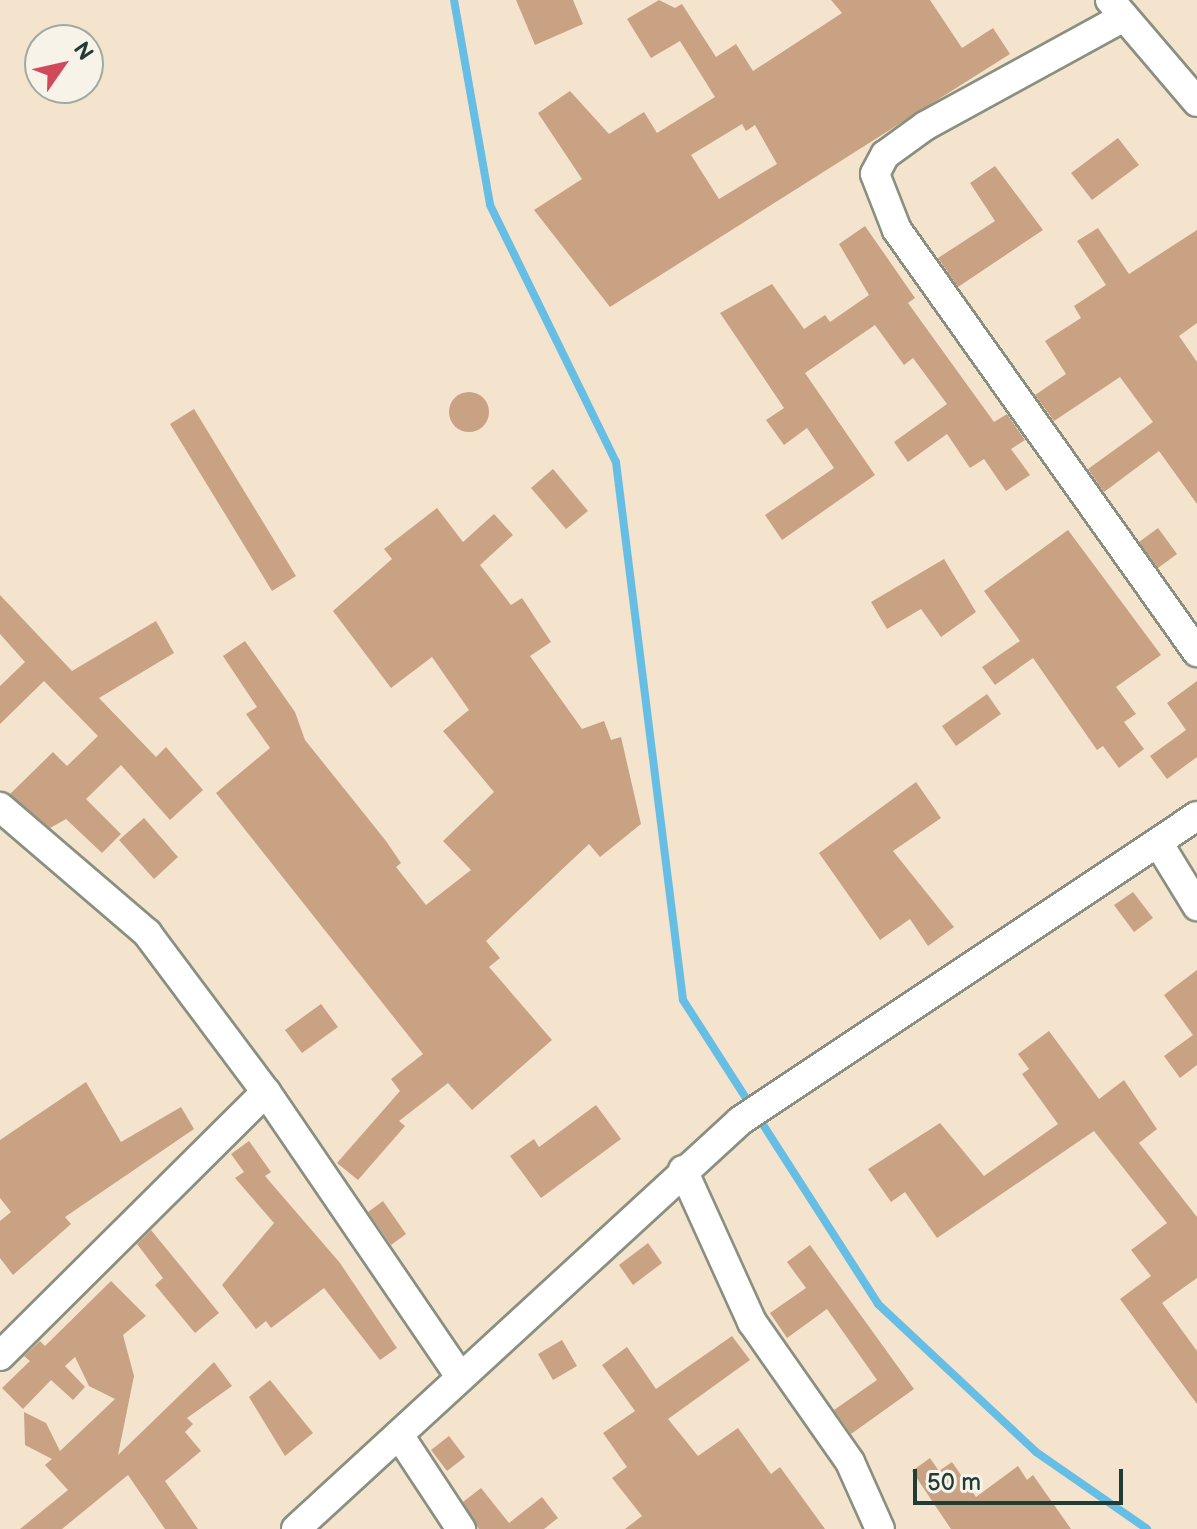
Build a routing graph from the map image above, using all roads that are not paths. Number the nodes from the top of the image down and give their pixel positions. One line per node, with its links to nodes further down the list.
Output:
1 (1117, 8): 2 (street); 3 (street)
2 (1197, 102)
3 (1197, 652)
4 (0, 807): 8 (street)
5 (1197, 816): 6 (street)
6 (1159, 844): 7 (street); 9 (street)
7 (1197, 906)
8 (266, 1092): 10 (street); 11 (street)
9 (683, 1170): 11 (street); 15 (street)
10 (0, 1356)
11 (458, 1373): 12 (street)
12 (399, 1435): 13 (street); 14 (street)
13 (296, 1529)
14 (461, 1529)
15 (880, 1529)

